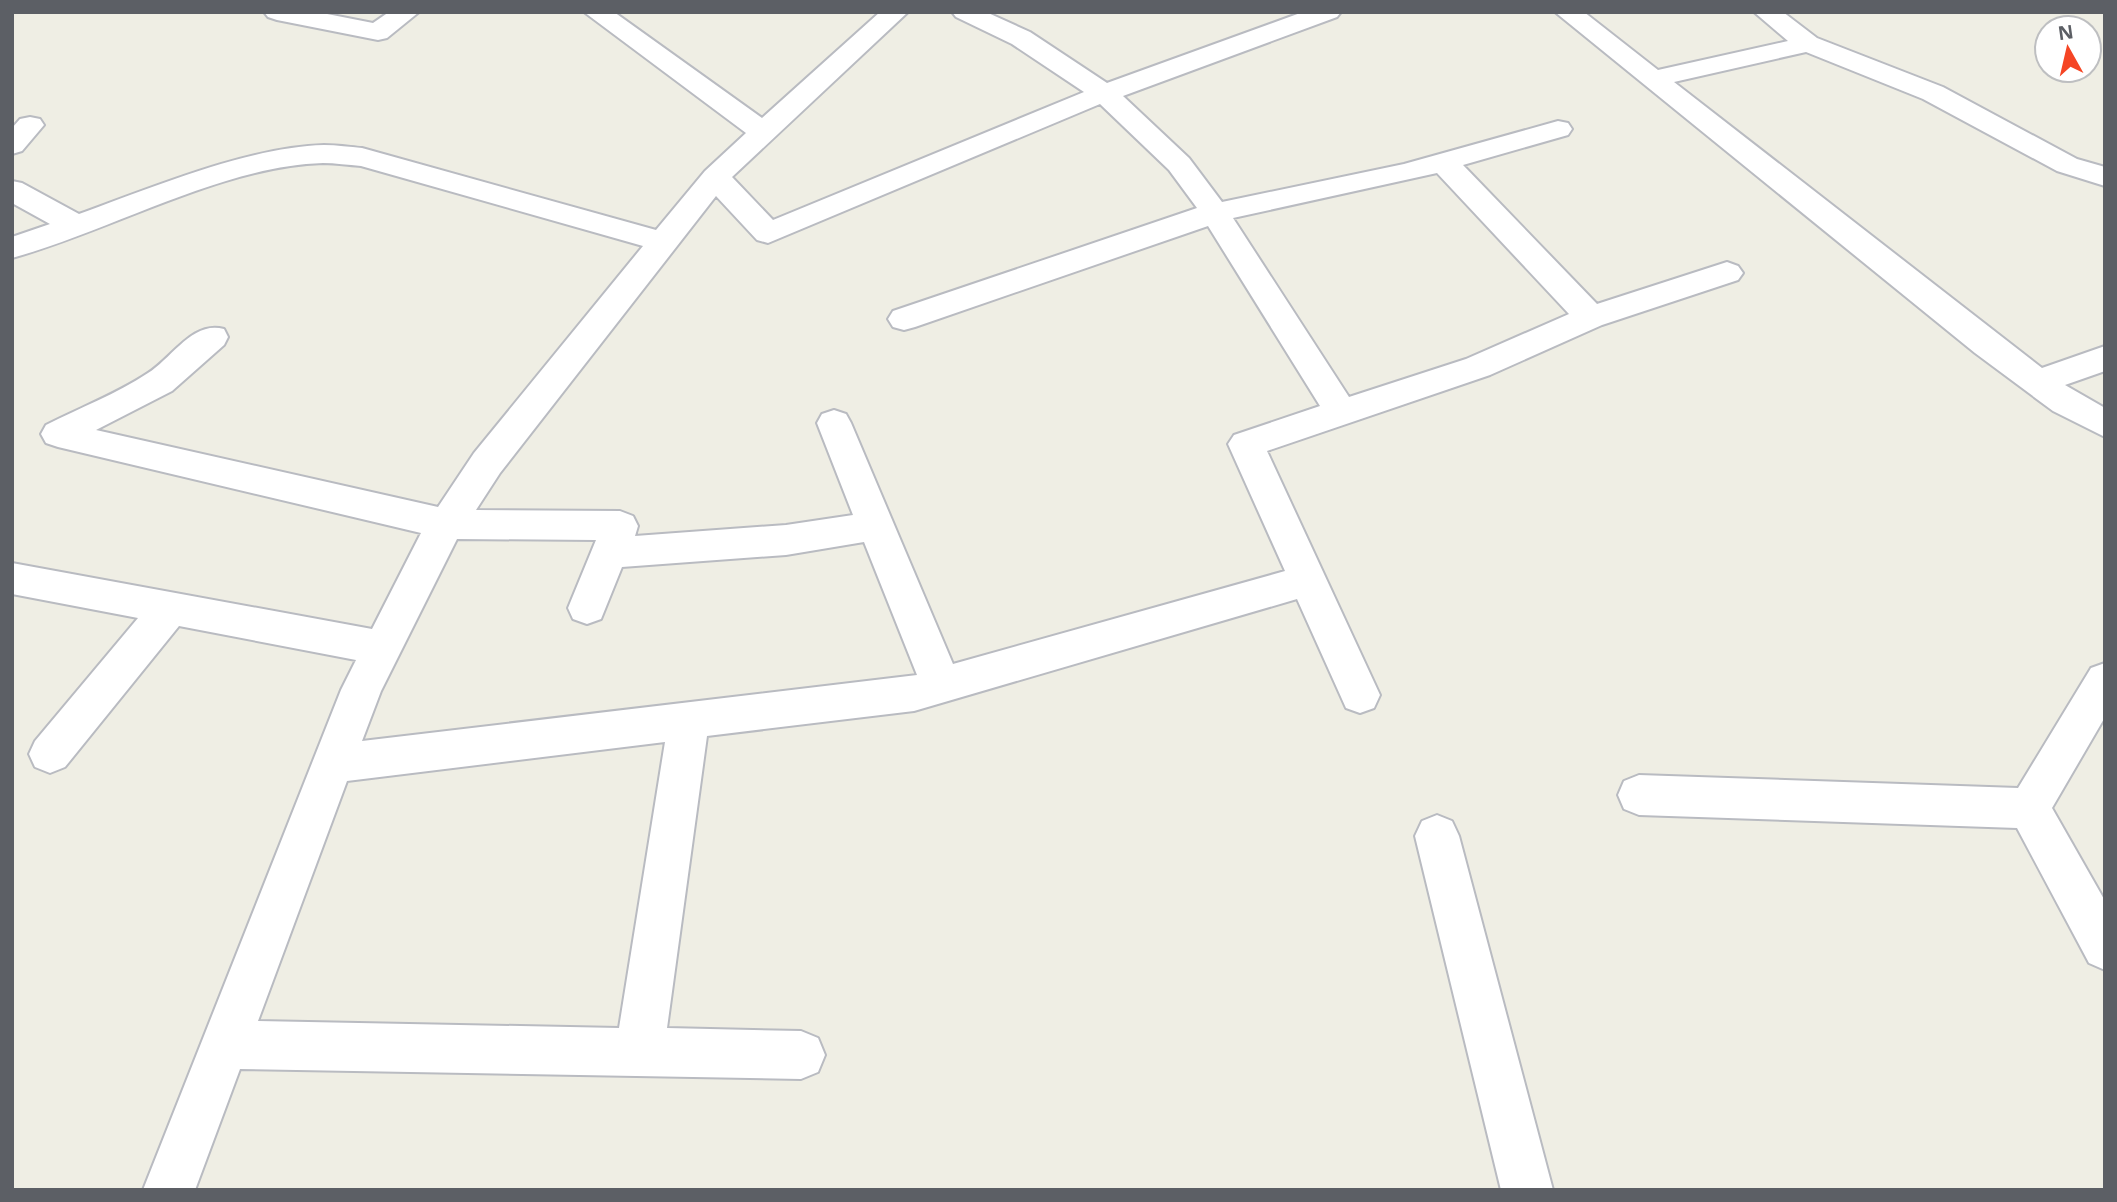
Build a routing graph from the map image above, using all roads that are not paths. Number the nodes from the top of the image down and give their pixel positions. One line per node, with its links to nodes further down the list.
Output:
1 (277, 12): 2 (street)
2 (406, 12)
3 (597, 12): 13 (street)
4 (895, 12): 13 (street)
5 (965, 12): 11 (street)
6 (1328, 12): 11 (street)
7 (1568, 12): 10 (street)
8 (1767, 12): 9 (street)
9 (1808, 44): 10 (street); 16 (street)
10 (1652, 79): 27 (street)
11 (1104, 93): 15 (street); 18 (street)
12 (1558, 129): 14 (street)
13 (763, 132): 15 (street)
14 (1443, 162): 18 (street); 23 (street)
15 (715, 177): 20 (street)
16 (2105, 177)
17 (12, 190): 19 (street)
18 (1214, 213): 24 (street); 28 (street)
19 (76, 225): 20 (street); 21 (street)
20 (663, 242): 31 (street)
21 (12, 248)
22 (1727, 273): 23 (street)
23 (1591, 317): 28 (street)
24 (904, 318)
25 (212, 337): 31 (street)
26 (2105, 358): 27 (street)
27 (2037, 382): 30 (street)
28 (1340, 412): 35 (street)
29 (834, 423): 32 (street)
30 (2105, 424)
31 (447, 524): 33 (street); 38 (street)
32 (876, 526): 33 (street); 40 (street)
33 (608, 553): 37 (street)
34 (12, 578): 36 (street)
35 (1308, 580): 40 (street); 41 (street)
36 (170, 608): 38 (street); 43 (street)
37 (587, 608)
38 (383, 648): 44 (street)
39 (2105, 680): 46 (street)
40 (941, 685): 42 (street)
41 (1360, 695)
42 (689, 721): 44 (street); 50 (street)
43 (50, 754)
44 (333, 764): 49 (street)
45 (1639, 795): 46 (street)
46 (2029, 808): 48 (street)
47 (1437, 836): 53 (street)
48 (2105, 947)
49 (223, 1045): 50 (street); 52 (street)
50 (639, 1052): 51 (street)
51 (800, 1055)
52 (169, 1190)
53 (1527, 1190)

